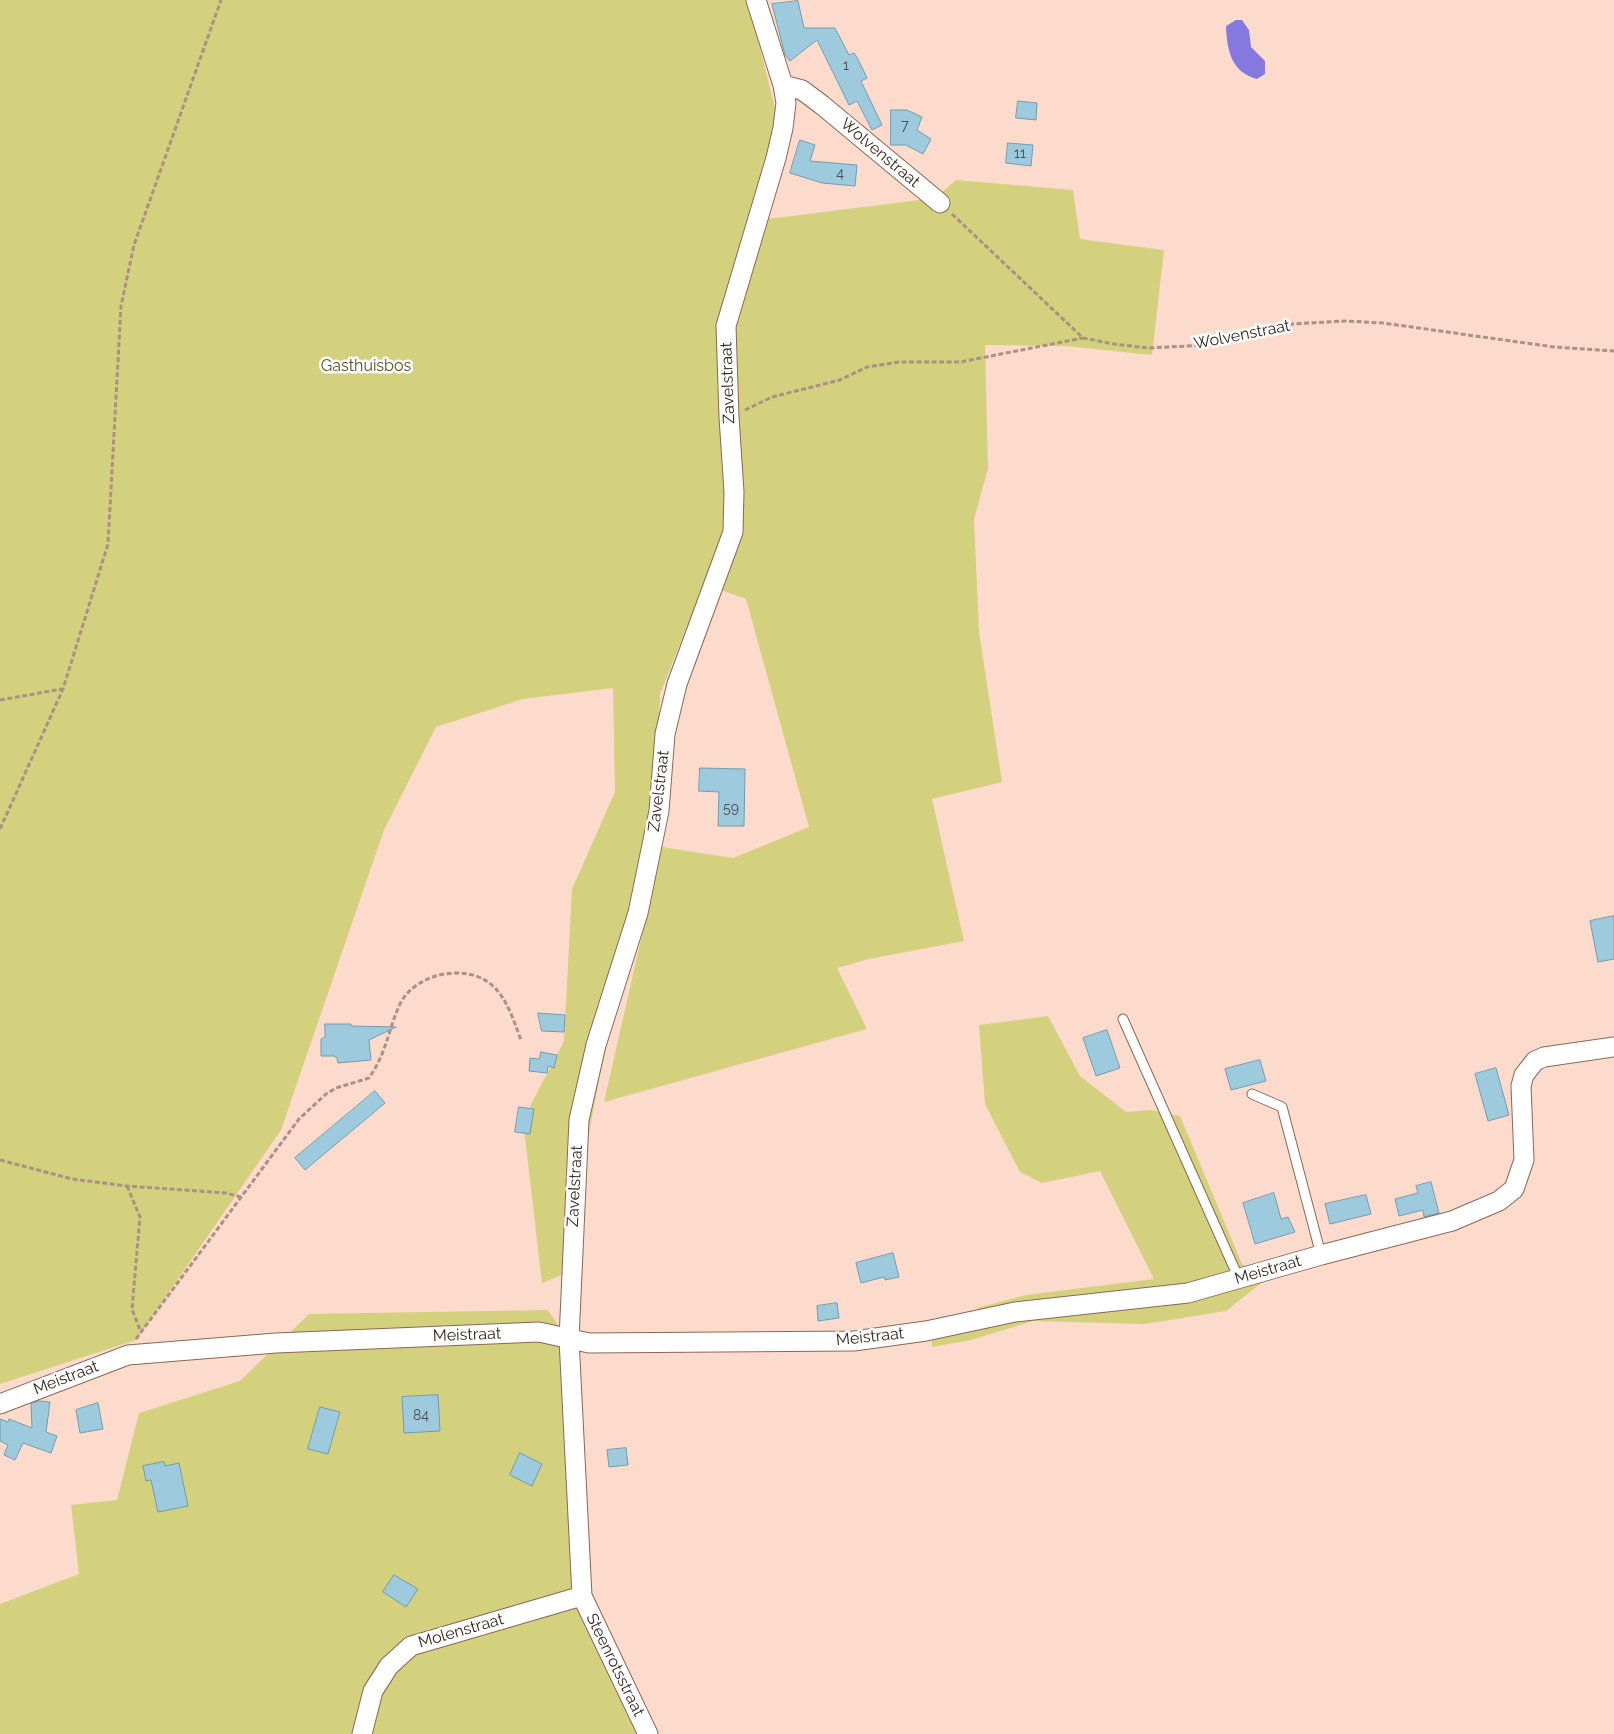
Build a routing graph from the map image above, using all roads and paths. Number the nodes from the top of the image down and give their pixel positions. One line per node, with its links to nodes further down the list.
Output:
1 (221, 0): 8 (path)
2 (756, 0): 3 (street, Zavelstraat)
3 (783, 85): 4 (street, Wolvenstraat); 7 (street, Zavelstraat)
4 (940, 203): 5 (path)
5 (1083, 338): 6 (path, Wolvenstraat); 7 (path)
6 (1614, 351)
7 (729, 417): 20 (street, Zavelstraat)
8 (63, 689): 9 (path); 10 (path)
9 (0, 700)
10 (0, 829)
11 (1123, 1019): 19 (lane)
12 (521, 1040): 17 (path)
13 (1614, 1047): 18 (street, Meistraat)
14 (1252, 1094): 18 (lane)
15 (0, 1160): 16 (path)
16 (127, 1186): 17 (path); 17 (path)
17 (241, 1197)
18 (1321, 1255): 19 (street, Meistraat)
19 (1239, 1279): 20 (street, Meistraat)
20 (569, 1339): 21 (street, Meistraat); 22 (street, Zavelstraat)
21 (0, 1404)
22 (582, 1596): 23 (street, Molenstraat); 24 (street, Steenrotsstraat)
23 (362, 1734)
24 (648, 1734)

